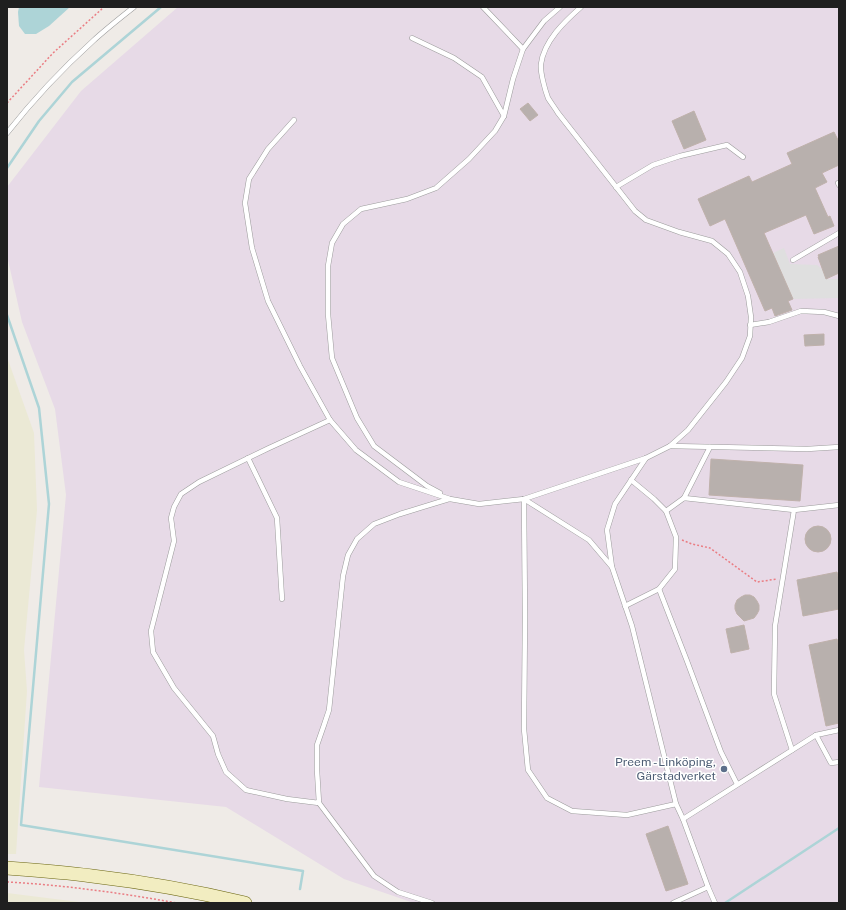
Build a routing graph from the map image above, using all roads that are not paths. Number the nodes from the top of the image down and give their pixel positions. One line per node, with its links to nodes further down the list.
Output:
1 (134, 7): 9 (lane)
2 (483, 7): 6 (lane)
3 (560, 7): 6 (lane)
4 (581, 7): 11 (lane)
5 (412, 38): 7 (lane)
6 (523, 49): 7 (lane)
7 (504, 116): 24 (lane)
8 (294, 120): 16 (lane)
9 (7, 134)
10 (743, 157): 11 (lane)
11 (616, 187): 15 (lane)
12 (839, 233): 13 (lane)
13 (793, 260)
14 (839, 316): 15 (lane)
15 (750, 325): 17 (lane)
16 (330, 420): 20 (lane); 24 (lane)
17 (670, 446): 18 (lane); 21 (lane)
18 (710, 446): 19 (lane); 23 (lane)
19 (839, 447)
20 (248, 458): 31 (lane); 38 (lane)
21 (646, 458): 22 (lane); 25 (lane)
22 (631, 480): 28 (lane); 29 (lane)
23 (684, 498): 27 (lane); 28 (lane)
24 (450, 499): 25 (lane); 38 (lane)
25 (524, 499): 29 (lane); 39 (lane)
26 (839, 505): 27 (lane)
27 (794, 510): 35 (lane)
28 (666, 511): 30 (lane)
29 (612, 566): 32 (lane)
30 (659, 589): 32 (lane); 37 (lane)
31 (282, 599)
32 (625, 606): 39 (lane)
33 (839, 730): 34 (lane)
34 (816, 735): 35 (lane); 36 (lane)
35 (792, 750): 37 (lane)
36 (839, 762)
37 (738, 784): 40 (lane)
38 (319, 803): 44 (lane)
39 (676, 804): 40 (lane)
40 (683, 819): 42 (lane)
41 (7, 868): 43 (street)
42 (708, 887): 45 (lane); 46 (lane)
43 (245, 903)
44 (432, 903)
45 (673, 903)
46 (715, 903)

